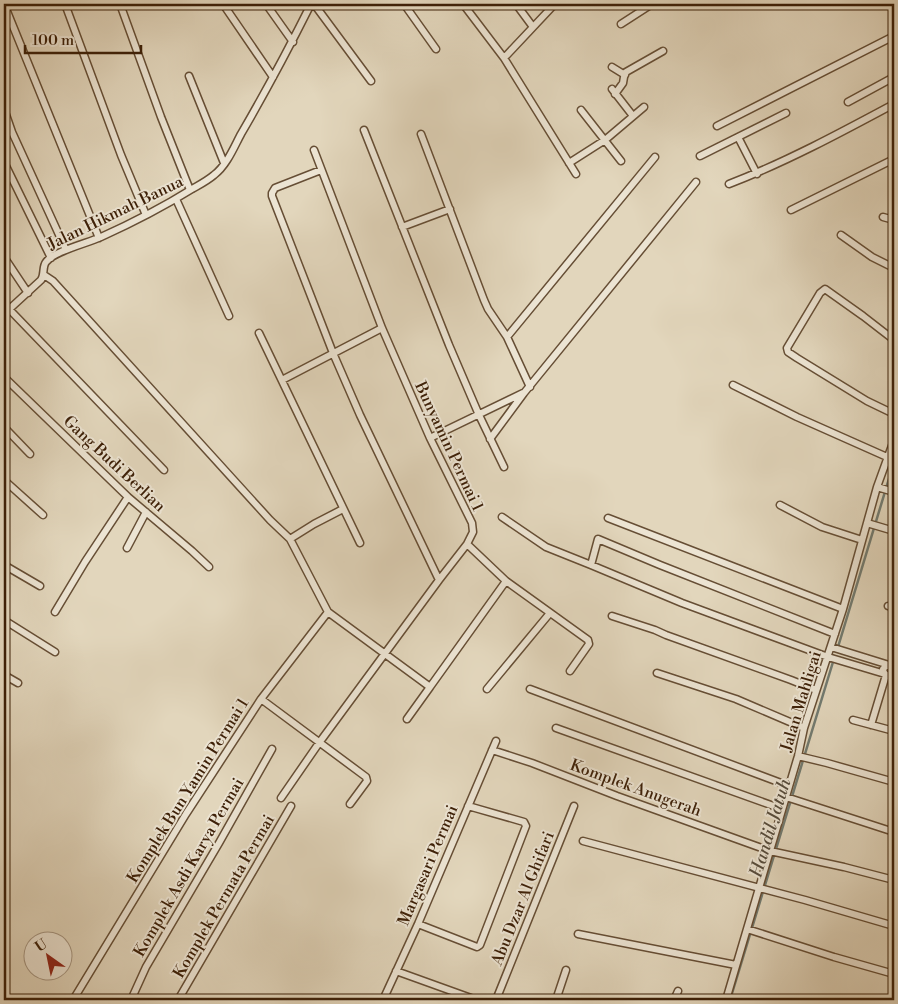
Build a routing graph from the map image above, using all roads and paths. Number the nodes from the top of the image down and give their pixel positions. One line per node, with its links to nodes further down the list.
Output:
1 (4, 4): 59 (street)
2 (65, 4): 54 (street)
3 (120, 4): 50 (street)
4 (222, 4): 23 (street)
5 (266, 4): 15 (street)
6 (313, 4): 15 (street, Jalan Hikmah Banua); 24 (street)
7 (404, 4): 16 (street)
8 (463, 4): 18 (street)
9 (516, 4): 13 (street)
10 (652, 4): 12 (street)
11 (555, 5): 13 (street)
12 (620, 24)
13 (533, 27): 18 (street)
14 (894, 36): 32 (street)
15 (293, 42): 23 (street, Jalan Hikmah Banua)
16 (436, 49)
17 (663, 51): 20 (street)
18 (504, 58): 44 (street)
19 (612, 67): 20 (street)
20 (625, 75): 31 (street)
21 (188, 76): 43 (street)
22 (894, 77): 25 (street)
23 (273, 78): 43 (street, Jalan Hikmah Banua)
24 (370, 81)
25 (848, 102)
26 (894, 104): 47 (street)
27 (644, 107): 31 (street)
28 (4, 109): 60 (street)
29 (581, 110): 36 (street)
30 (786, 113): 35 (street)
31 (633, 116): 36 (street)
32 (717, 126)
33 (364, 130): 57 (street)
34 (421, 134): 52 (street)
35 (738, 138): 38 (street); 47 (street)
36 (604, 140): 41 (street); 44 (street)
37 (314, 150): 45 (street, Bunyamin Permai 1)
38 (700, 156)
39 (654, 157): 70 (street)
40 (894, 159): 53 (street)
41 (621, 161)
42 (4, 162): 62 (street)
43 (224, 163): 50 (street, Jalan Hikmah Banua)
44 (569, 163): 46 (street)
45 (322, 170): 68 (street, Bunyamin Permai 1); 72 (street)
46 (576, 174)
47 (757, 174): 49 (street)
48 (696, 182): 76 (street)
49 (730, 184)
50 (190, 190): 51 (street, Jalan Hikmah Banua)
51 (176, 199): 54 (street, Jalan Hikmah Banua); 67 (street)
52 (450, 209): 57 (street); 70 (street)
53 (791, 210)
54 (146, 215): 59 (street, Jalan Hikmah Banua)
55 (883, 217): 56 (street)
56 (894, 220)
57 (402, 227): 79 (street)
58 (841, 235): 63 (street)
59 (100, 238): 60 (street, Jalan Hikmah Banua)
60 (66, 250): 62 (street, Jalan Hikmah Banua)
61 (4, 257): 65 (street)
62 (51, 258): 64 (street, Jalan Hikmah Banua)
63 (894, 268)
64 (44, 275): 65 (street, Jalan Hikmah Banua); 100 (street)
65 (28, 293): 66 (street, Jalan Hikmah Banua)
66 (6, 311): 88 (street)
67 (229, 316)
68 (382, 328): 72 (street); 81 (street, Bunyamin Permai 1)
69 (259, 333): 74 (street)
70 (507, 336): 76 (street)
71 (894, 340): 78 (street)
72 (333, 353): 74 (street); 108 (street)
73 (4, 377): 91 (street, Gang Budi Berlian)
74 (282, 380): 93 (street)
75 (732, 385): 86 (street)
76 (530, 387): 77 (street)
77 (524, 393): 79 (street); 82 (street)
78 (894, 414)
79 (479, 415): 81 (street); 82 (street)
80 (4, 427): 85 (street)
81 (430, 438): 103 (street, Bunyamin Permai 1)
82 (490, 439): 87 (street)
83 (894, 440): 84 (street, Jalan Mahligai)
84 (892, 450): 86 (street, Jalan Mahligai)
85 (30, 454)
86 (887, 457): 90 (street, Jalan Mahligai)
87 (504, 467)
88 (164, 470)
89 (4, 480): 95 (street)
90 (886, 490): 98 (street, Jalan Mahligai)
91 (128, 497): 94 (street, Gang Budi Berlian); 112 (street)
92 (780, 505): 101 (street)
93 (343, 508): 100 (street); 102 (street)
94 (146, 512): 104 (street); 107 (street, Gang Budi Berlian)
95 (43, 515)
96 (502, 517): 106 (street)
97 (608, 518): 111 (street)
98 (873, 525): 99 (street); 101 (street, Jalan Mahligai)
99 (894, 531)
100 (290, 539): 113 (street)
101 (862, 540): 111 (street, Jalan Mahligai)
102 (360, 543)
103 (467, 544): 108 (street, Bunyamin Permai 1); 109 (street)
104 (127, 548)
105 (4, 565): 110 (street)
106 (591, 565): 117 (street); 122 (street)
107 (209, 567)
108 (439, 580): 120 (street, Bunyamin Permai 1)
109 (506, 581): 114 (street); 129 (street)
110 (40, 586)
111 (843, 610): 117 (street, Jalan Mahligai)
112 (55, 612)
113 (328, 612): 120 (street); 133 (street, Komplek Bun Yamin Permai 1)
114 (550, 613): 124 (street); 130 (street)
115 (612, 616): 132 (street)
116 (4, 620): 119 (street)
117 (835, 634): 118 (street, Jalan Mahligai)
118 (830, 647): 122 (street, Jalan Mahligai); 123 (street)
119 (55, 652)
120 (386, 654): 129 (street); 141 (street, Bunyamin Permai 1)
121 (894, 656): 123 (street)
122 (828, 657): 127 (street); 132 (street, Jalan Mahligai)
123 (892, 666): 127 (street)
124 (570, 671)
125 (657, 673): 138 (street)
126 (4, 675): 128 (street)
127 (889, 675): 136 (street)
128 (18, 683)
129 (430, 687): 134 (street)
130 (487, 689)
131 (530, 689): 146 (street)
132 (816, 690): 138 (street, Jalan Mahligai)
133 (261, 699): 141 (street); 169 (street, Komplek Bun Yamin Permai 1)
134 (407, 719)
135 (853, 720): 136 (street)
136 (872, 725): 139 (street)
137 (556, 728): 153 (street)
138 (804, 728): 144 (street, Jalan Mahligai)
139 (894, 731)
140 (496, 741): 143 (street, Margasari Permai)
141 (319, 743): 147 (street, Bunyamin Permai 1); 149 (street)
142 (272, 749): 170 (street, Komplek Asdi Karya Permai)
143 (492, 750): 151 (street, Margasari Permai); 156 (street, Komplek Anugerah)
144 (802, 757): 145 (street); 146 (street, Jalan Mahligai)
145 (894, 782)
146 (789, 786): 148 (street, Jalan Mahligai)
147 (282, 798)
148 (790, 798): 153 (street, Jalan Mahligai); 154 (street)
149 (350, 804)
150 (291, 806): 171 (street, Komplek Permata Permai)
151 (468, 806): 159 (street, Margasari Permai); 159 (street)
152 (574, 806): 173 (street, Abu Dzar Al Ghifari)
153 (782, 809): 156 (street, Jalan Mahligai)
154 (894, 832)
155 (582, 841): 158 (street)
156 (774, 852): 157 (street, Komplek Anugerah); 158 (street, Jalan Mahligai)
157 (894, 880)
158 (763, 889): 160 (street); 161 (street, Jalan Mahligai)
159 (418, 924): 165 (street, Margasari Permai)
160 (894, 926)
161 (750, 930): 163 (street, Jalan Mahligai); 166 (street)
162 (578, 934): 163 (street)
163 (736, 965): 176 (street, Jalan Mahligai)
164 (566, 970): 174 (street)
165 (396, 971): 168 (street); 172 (street, Margasari Permai)
166 (894, 974)
167 (678, 991): 175 (street)
168 (470, 998)
169 (73, 1000)
170 (131, 1000)
171 (178, 1000)
172 (383, 1000)
173 (496, 1000)
174 (556, 1000)
175 (674, 1000)
176 (726, 1000)

